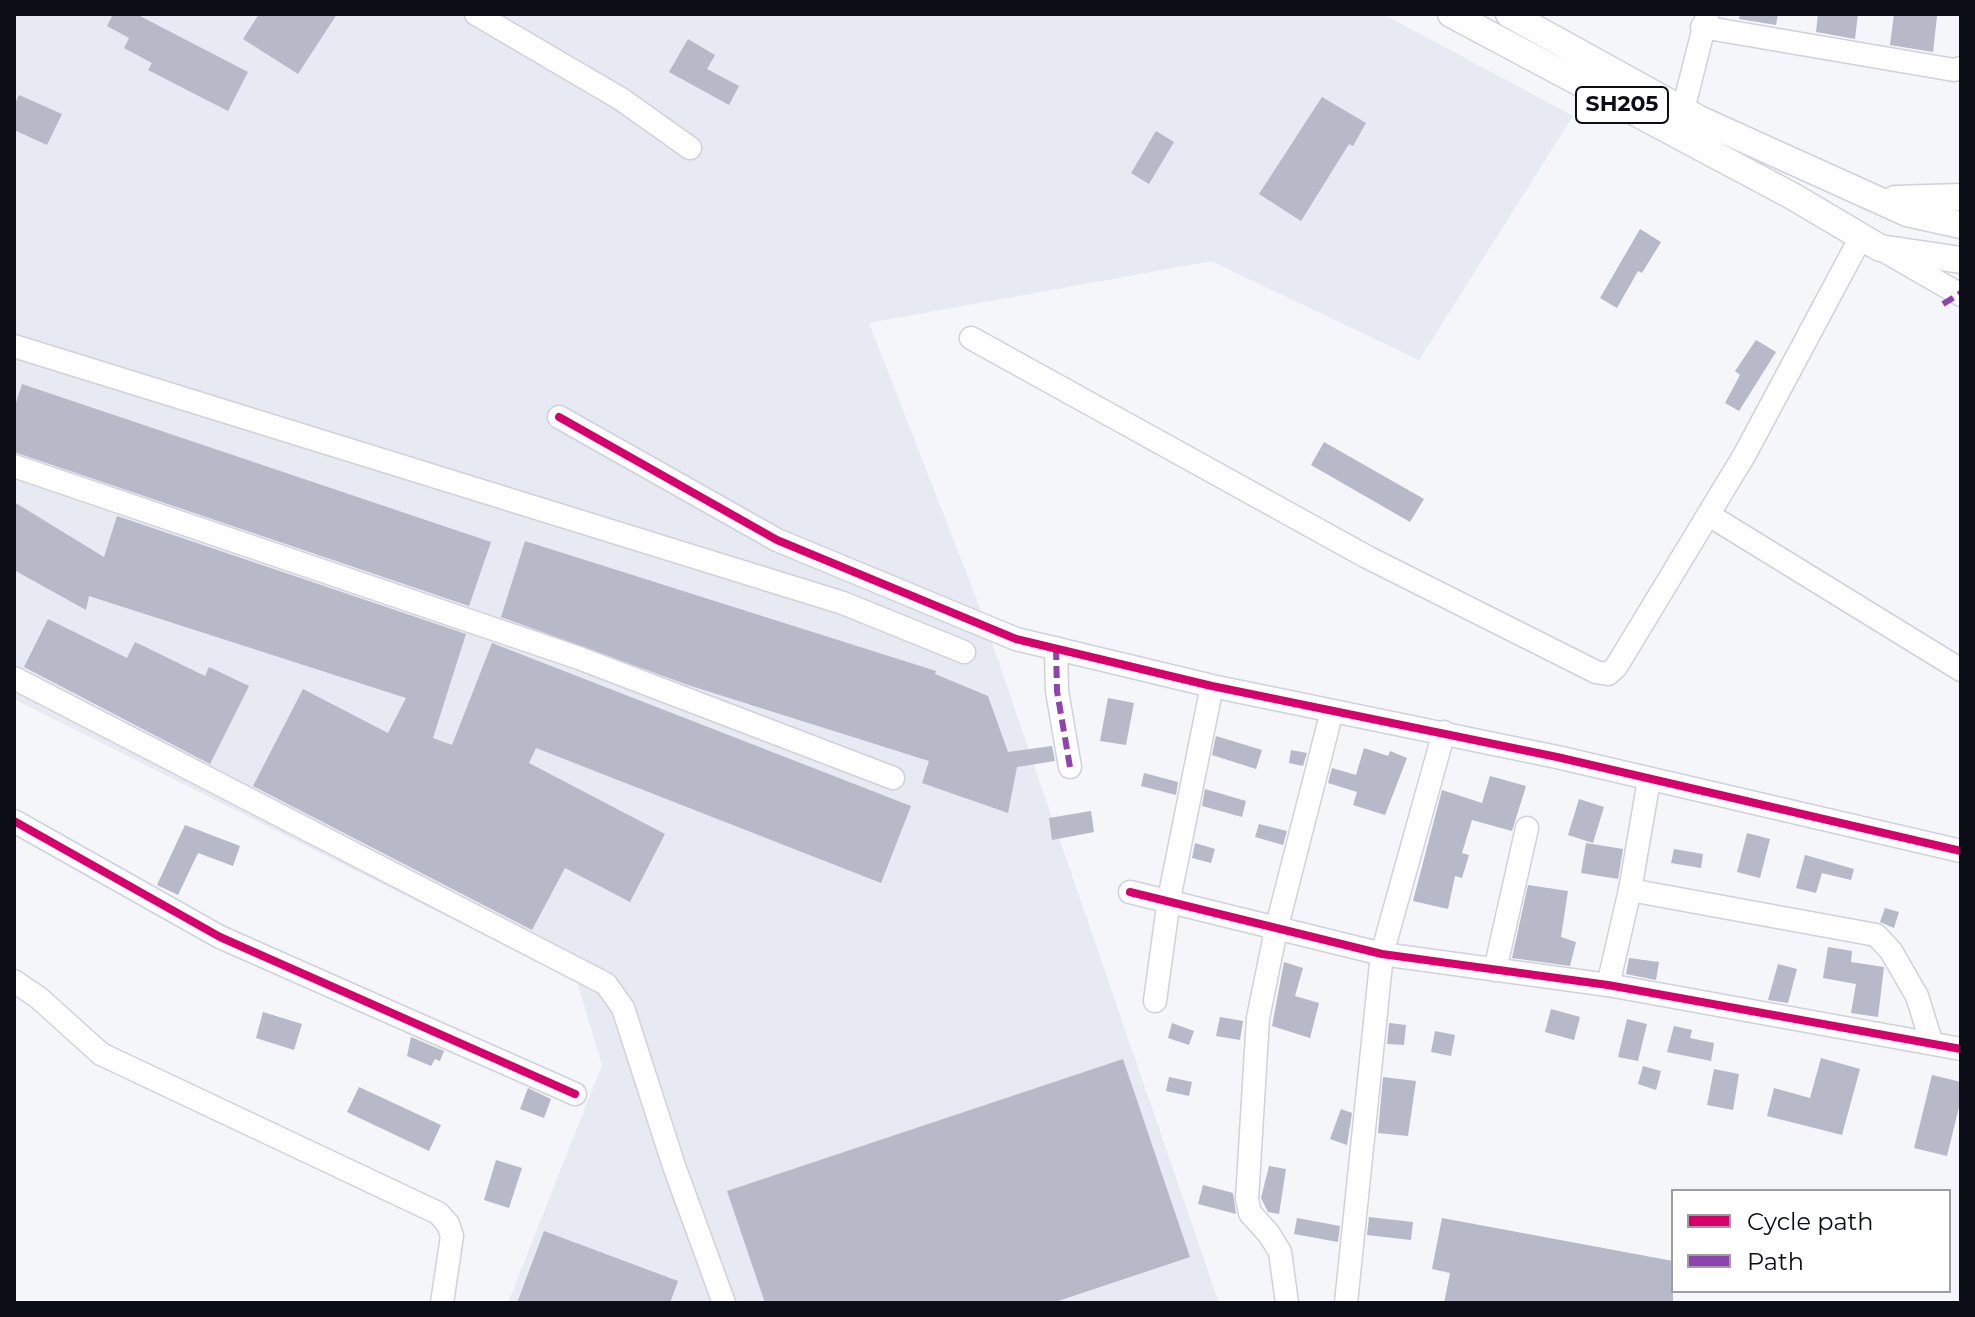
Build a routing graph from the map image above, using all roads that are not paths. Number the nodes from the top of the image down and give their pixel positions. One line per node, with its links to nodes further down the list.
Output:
1 (476, 14): 7 (street)
2 (1451, 14): 11 (main road, SH205)
3 (1509, 14): 6 (main road)
4 (1705, 21): 5 (street); 6 (street)
5 (1961, 68)
6 (1683, 110): 8 (main road)
7 (690, 148)
8 (1871, 196): 9 (main road); 10 (main road)
9 (1961, 197)
10 (1961, 225)
11 (1871, 243): 12 (main road); 13 (street, SH205); 18 (street)
12 (1961, 260)
13 (1961, 295)
14 (971, 338): 18 (street)
15 (14, 346): 20 (street)
16 (559, 417): 19 (street)
17 (14, 466): 27 (street)
18 (1709, 515): 21 (street)
19 (1056, 648): 23 (street); 26 (street)
20 (964, 652)
21 (1961, 670)
22 (14, 678): 45 (street)
23 (1212, 686): 24 (street); 34 (street)
24 (1332, 711): 25 (street); 35 (street)
25 (1444, 732): 28 (street); 36 (street)
26 (1070, 767)
27 (893, 778)
28 (1649, 780): 31 (street); 32 (street)
29 (14, 821): 43 (street)
30 (1527, 828): 37 (street)
31 (1961, 851)
32 (1630, 890): 39 (street); 41 (street)
33 (1130, 892): 34 (street)
34 (1169, 899): 35 (street); 40 (street)
35 (1276, 930): 36 (street); 46 (street)
36 (1382, 954): 37 (street); 47 (street)
37 (1495, 970): 39 (street)
38 (14, 981): 44 (street)
39 (1608, 985): 41 (street)
40 (1155, 1001)
41 (1931, 1041): 42 (street)
42 (1961, 1049)
43 (575, 1094)
44 (442, 1303)
45 (724, 1303)
46 (1287, 1303)
47 (1346, 1303)

